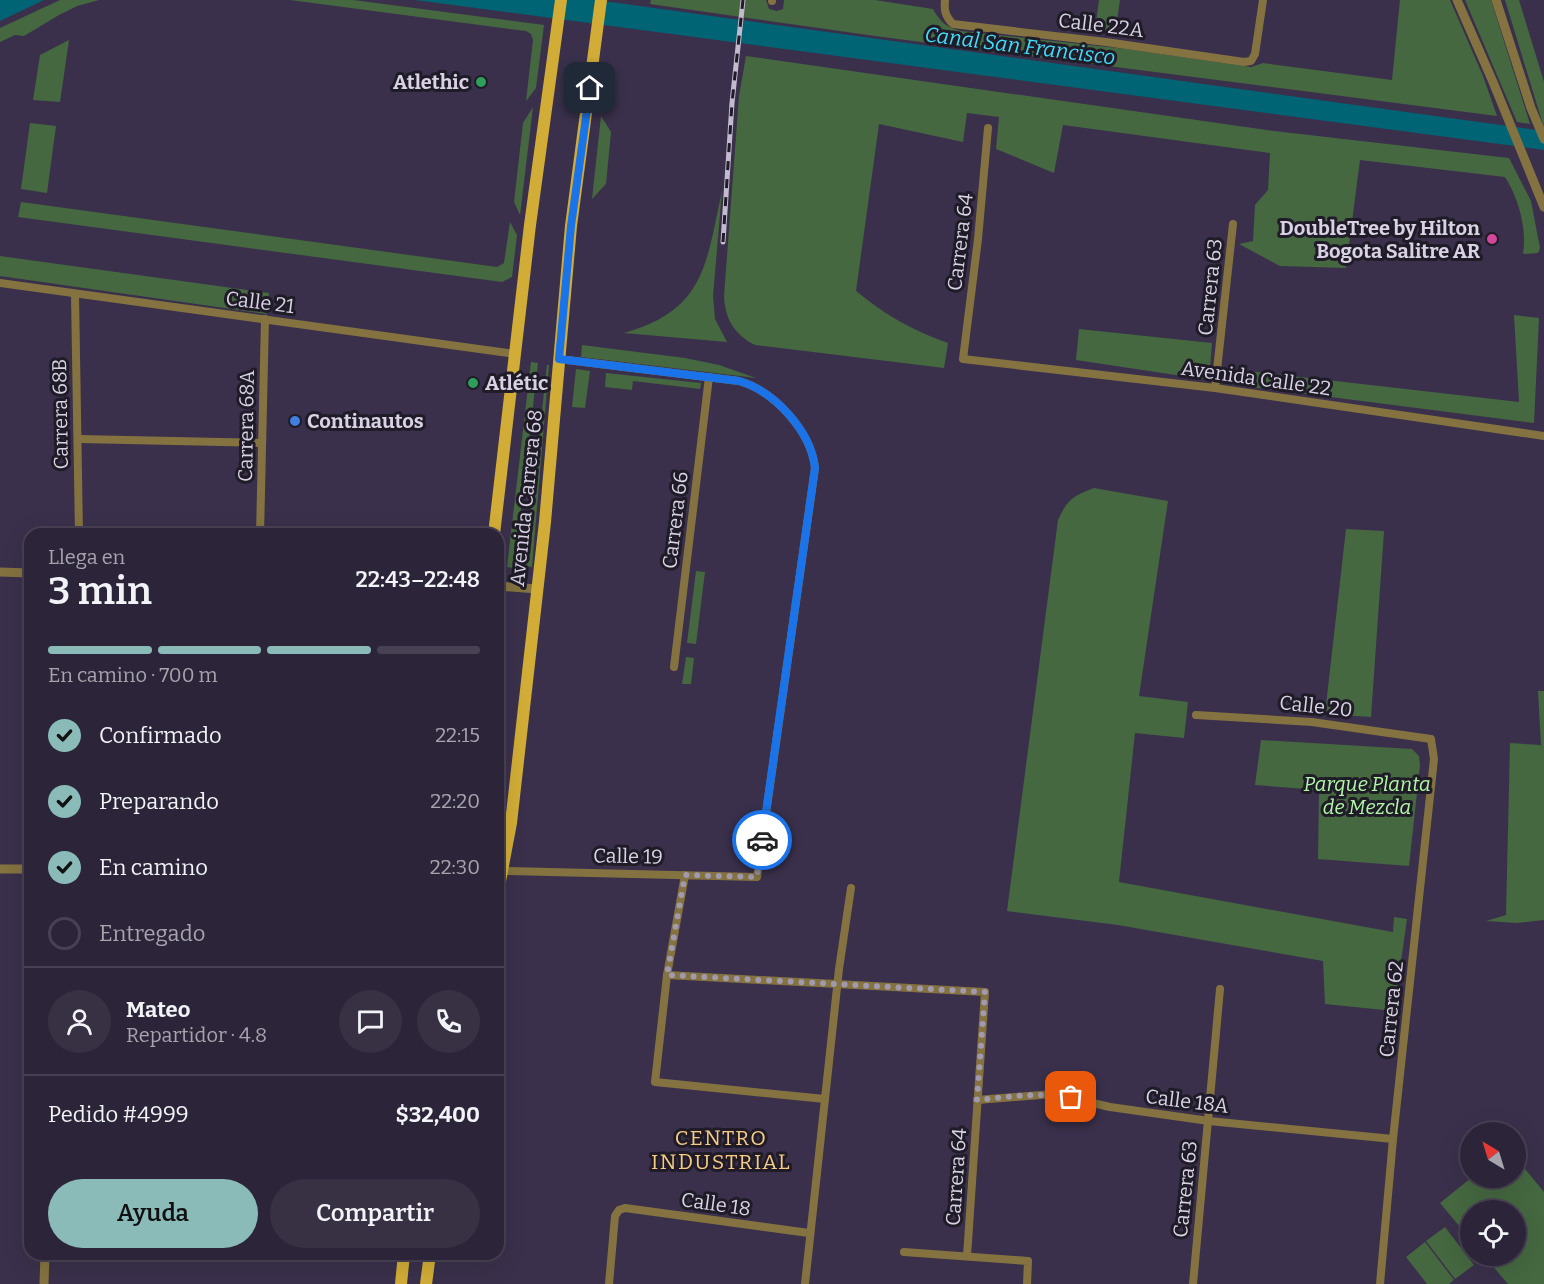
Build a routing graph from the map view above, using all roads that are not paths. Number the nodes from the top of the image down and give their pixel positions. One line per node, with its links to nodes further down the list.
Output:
1 (561, 0): 14 (main road, Avenida Carrera 68)
2 (601, 0): 15 (main road, Avenida Carrera 68)
3 (945, 0): 4 (street, Calle 22A)
4 (1263, 0)
5 (1457, 0): 9 (street)
6 (1496, 0): 8 (street)
7 (988, 128): 16 (street, Carrera 64)
8 (1544, 139)
9 (1544, 207)
10 (1233, 224): 18 (street, Carrera 63)
11 (0, 283): 12 (street, Calle 21)
12 (75, 294): 13 (street, Calle 21); 20 (street, Carrera 68B)
13 (265, 319): 14 (street, Calle 21); 21 (street, Carrera 68A)
14 (515, 354): 24 (main road, Avenida Carrera 68)
15 (559, 359): 17 (street); 28 (main road, Avenida Carrera 68)
16 (963, 359): 18 (street, Avenida Calle 22)
17 (709, 377): 29 (street, Carrera 66); 36 (street, Calle 19)
18 (1215, 388): 19 (street, Avenida Calle 22)
19 (1544, 436)
20 (79, 439): 21 (street); 22 (street, Carrera 68B)
21 (262, 443): 23 (street, Carrera 68A)
22 (79, 528)
23 (261, 528)
24 (495, 528)
25 (0, 572): 26 (street)
26 (24, 573)
27 (504, 586): 28 (street)
28 (537, 589): 32 (main road, Avenida Carrera 68)
29 (674, 668)
30 (1196, 715): 31 (street, Calle 20)
31 (1431, 739): 44 (street, Carrera 62)
32 (504, 852)
33 (0, 869): 34 (street)
34 (24, 869)
35 (504, 871): 36 (street, Calle 19)
36 (685, 875): 38 (street)
37 (851, 888): 39 (street)
38 (667, 975): 39 (street); 41 (street)
39 (838, 985): 41 (street); 42 (street, Carrera 64)
40 (1220, 989): 43 (street, Carrera 63)
41 (825, 1099): 45 (street)
42 (977, 1100): 43 (street, Calle 18A); 47 (street, Carrera 64)
43 (1209, 1121): 44 (street, Calle 18A); 57 (street, Carrera 63)
44 (1393, 1139): 58 (street, Carrera 62)
45 (809, 1233): 54 (street, Calle 18); 55 (street)
46 (904, 1252): 47 (street)
47 (966, 1256): 56 (street)
48 (45, 1260): 51 (street)
49 (403, 1260): 52 (main road)
50 (429, 1260): 53 (main road)
51 (44, 1284)
52 (401, 1284)
53 (426, 1284)
54 (609, 1284)
55 (805, 1284)
56 (1027, 1284)
57 (1193, 1284)
58 (1380, 1284)

